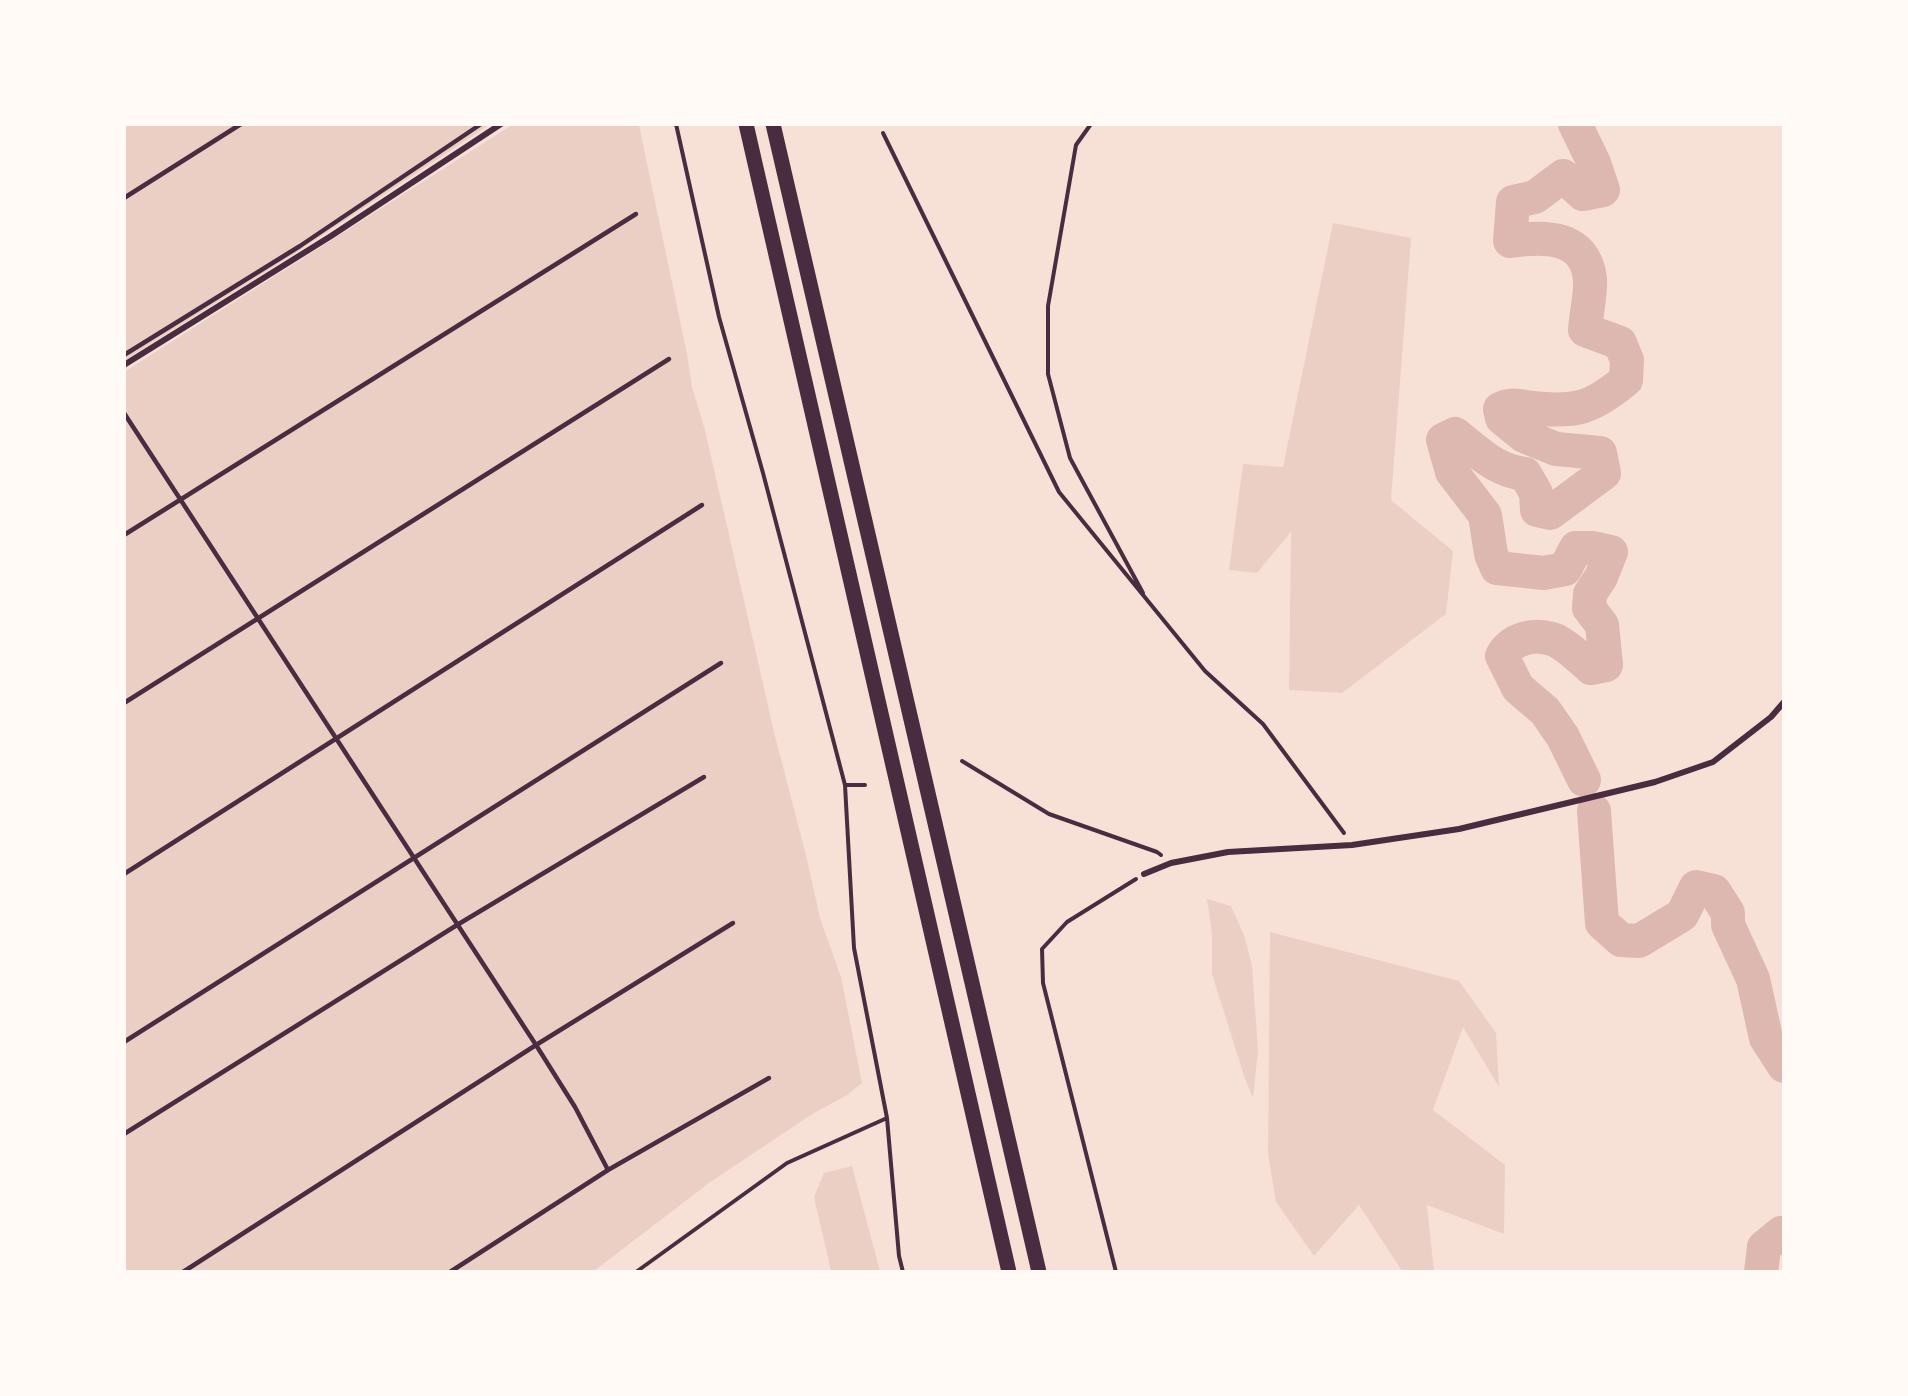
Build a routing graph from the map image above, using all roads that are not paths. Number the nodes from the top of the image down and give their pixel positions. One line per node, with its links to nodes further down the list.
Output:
1 (241, 124): 6 (lane)
2 (481, 124): 8 (lane)
3 (501, 124): 10 (street)
4 (746, 124): 33 (highway)
5 (774, 124): 34 (highway)
6 (124, 198)
7 (636, 213): 12 (lane)
8 (124, 355)
9 (669, 359): 15 (lane)
10 (124, 365)
11 (124, 413): 12 (lane)
12 (182, 499): 14 (lane); 15 (lane)
13 (702, 505): 19 (lane)
14 (124, 535)
15 (259, 618): 18 (lane); 19 (lane)
16 (721, 663): 21 (lane)
17 (1784, 702): 23 (street)
18 (124, 703)
19 (336, 738): 21 (lane); 22 (lane)
20 (704, 777): 25 (lane)
21 (414, 858): 25 (lane); 26 (lane)
22 (124, 874)
23 (1144, 874)
24 (733, 923): 27 (lane)
25 (457, 925): 27 (lane); 29 (lane)
26 (124, 1042)
27 (536, 1045): 30 (lane); 31 (lane)
28 (769, 1078): 30 (lane)
29 (124, 1134)
30 (608, 1170): 32 (lane)
31 (183, 1272)
32 (450, 1272)
33 (1010, 1272)
34 (1039, 1272)

